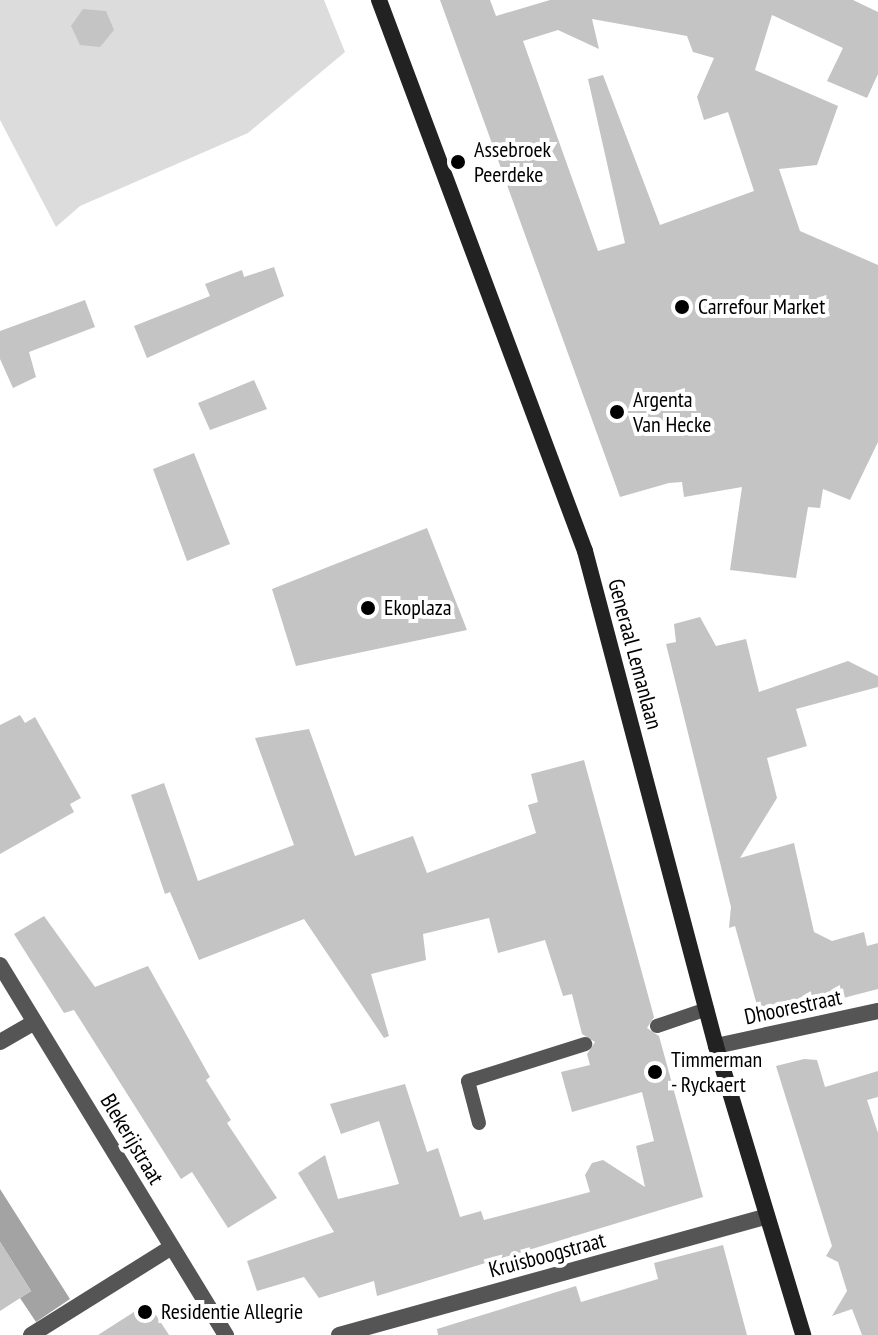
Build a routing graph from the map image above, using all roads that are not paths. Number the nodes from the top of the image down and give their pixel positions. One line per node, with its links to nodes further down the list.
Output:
1 (379, 0): 3 (main road, Generaal Lemanlaan)
2 (0, 965): 5 (street, Blekerijstraat)
3 (707, 1009): 6 (lane); 9 (main road, Generaal Lemanlaan)
4 (878, 1011): 9 (street, Dhoorestraat)
5 (34, 1022): 7 (street); 12 (street, Blekerijstraat)
6 (657, 1026)
7 (0, 1042)
8 (585, 1044): 10 (lane)
9 (716, 1046): 11 (main road, Generaal Lemanlaan)
10 (479, 1123)
11 (767, 1216): 15 (street, Kruisboogstraat); 16 (main road, Generaal Lemanlaan)
12 (172, 1247): 13 (street); 14 (street, Blekerijstraat)
13 (31, 1335)
14 (226, 1335)
15 (339, 1335)
16 (803, 1335)

